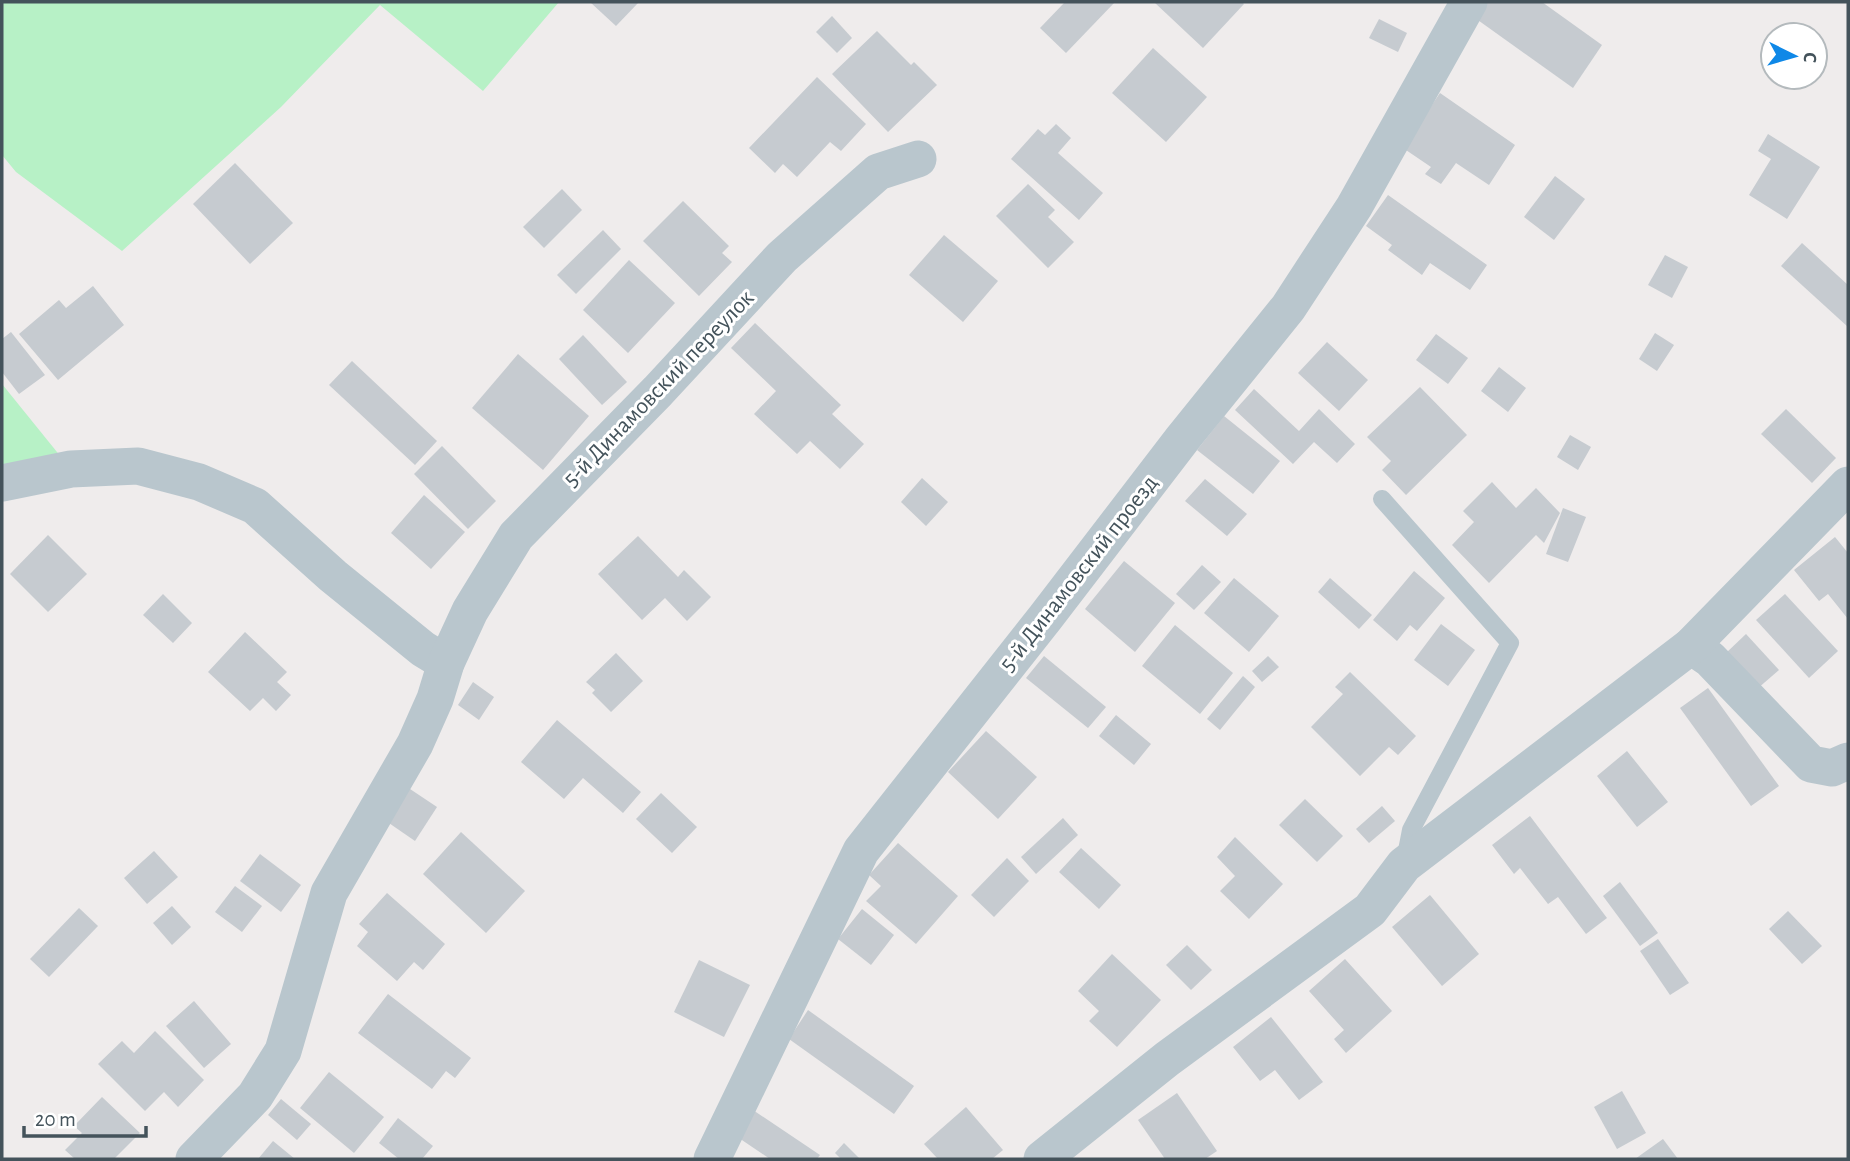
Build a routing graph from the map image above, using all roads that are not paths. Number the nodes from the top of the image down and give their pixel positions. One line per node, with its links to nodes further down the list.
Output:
1 (1469, 2): 11 (street, 5-й Динамовский проезд)
2 (918, 159): 7 (street, 5-й Динамовский переулок)
3 (2, 483): 7 (street)
4 (1848, 485): 6 (street)
5 (1382, 499): 9 (lane)
6 (1691, 646): 8 (street); 9 (street)
7 (446, 663): 10 (street, 5-й Динамовский переулок)
8 (1848, 761)
9 (1404, 865): 12 (street)
10 (194, 1159)
11 (712, 1159)
12 (1042, 1159)

